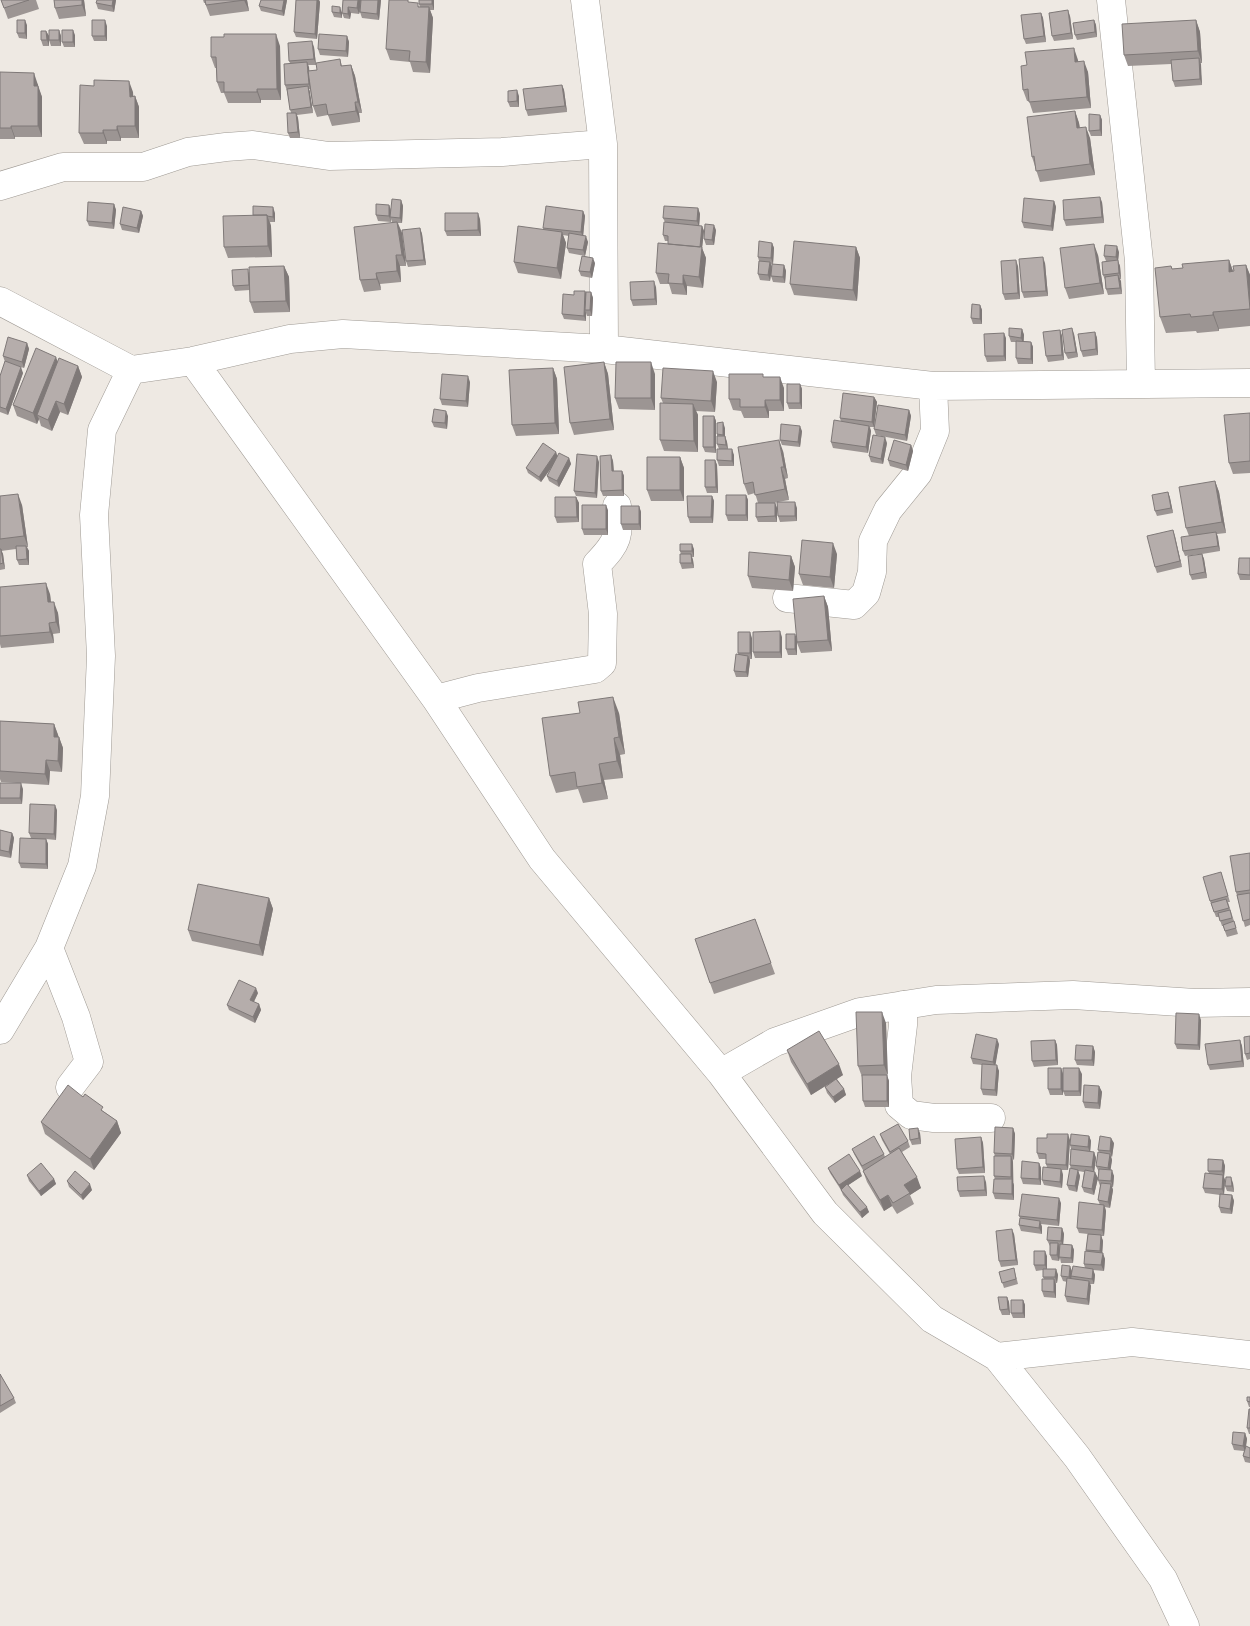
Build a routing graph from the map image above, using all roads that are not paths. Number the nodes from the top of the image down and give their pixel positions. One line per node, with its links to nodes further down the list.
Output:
1 (585, 0): 3 (street)
2 (1111, 0): 10 (street)
3 (603, 144): 4 (street); 6 (street)
4 (0, 186)
5 (0, 301): 8 (street)
6 (604, 348): 7 (street); 11 (street)
7 (193, 361): 8 (street); 14 (street)
8 (131, 370): 15 (street)
9 (1250, 383): 10 (street)
10 (1141, 384): 11 (street)
11 (933, 386): 13 (street)
12 (618, 506): 14 (street)
13 (787, 598)
14 (436, 699): 19 (street)
15 (48, 948): 18 (street); 20 (street)
16 (1250, 1002): 17 (street)
17 (903, 1005): 19 (street); 21 (street)
18 (0, 1030)
19 (721, 1073): 23 (street)
20 (70, 1087)
21 (991, 1118)
22 (1250, 1354): 23 (street)
23 (997, 1357): 24 (street)
24 (1184, 1625)

